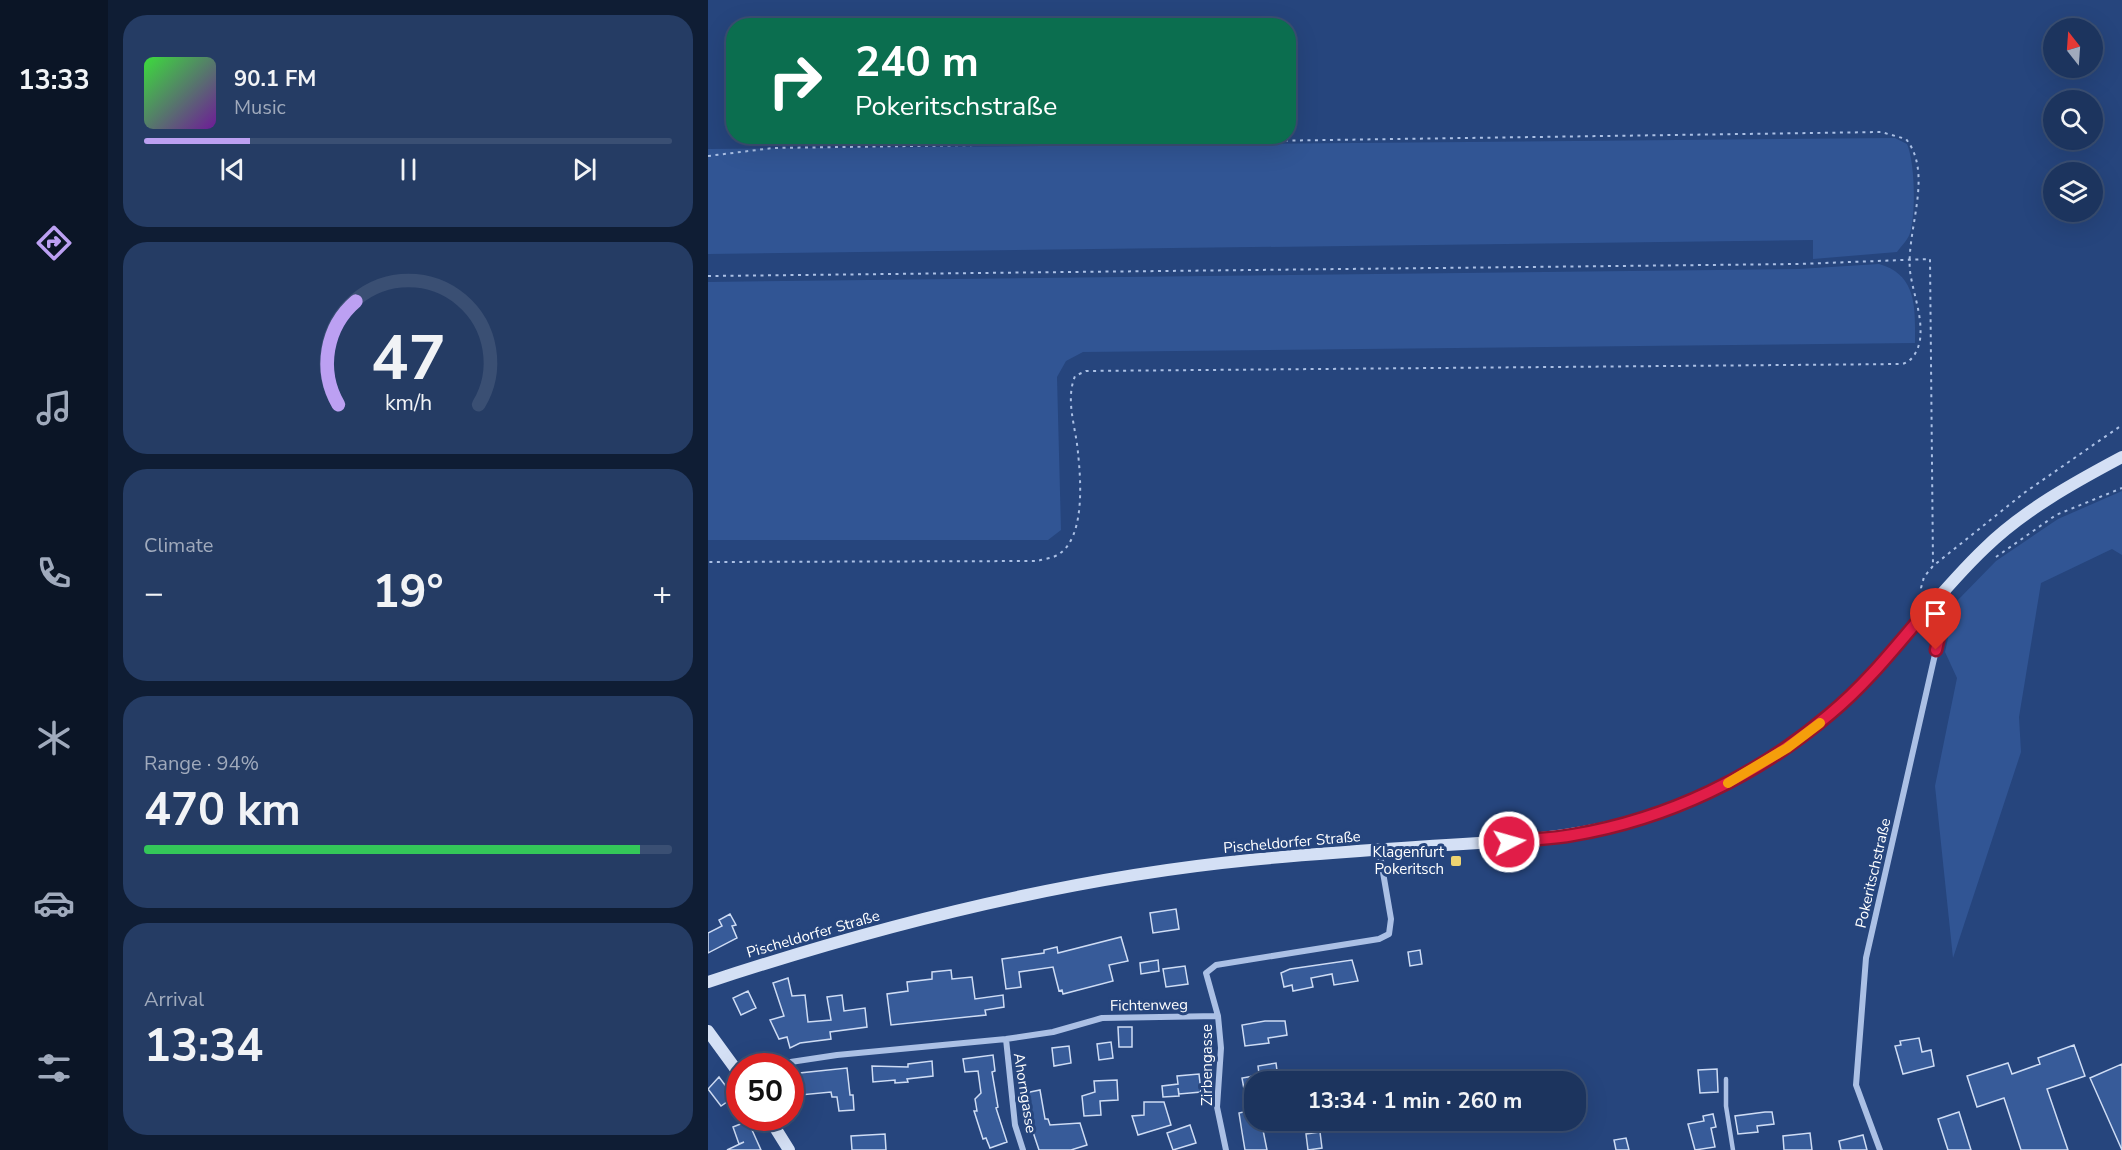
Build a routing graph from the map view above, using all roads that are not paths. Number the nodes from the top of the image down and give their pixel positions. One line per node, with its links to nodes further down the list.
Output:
1 (2122, 457): 2 (main road, Pischeldorfer Straße)
2 (1933, 603): 3 (main road, Pischeldorfer Straße); 17 (street, Pokeritschstraße)
3 (1378, 849): 4 (main road, Pischeldorfer Straße); 5 (street)
4 (708, 982)
5 (1218, 1016): 7 (street, Fichtenweg); 15 (street, Zirbengasse)
6 (708, 1031): 8 (main road)
7 (1006, 1039): 10 (street, Fichtenweg); 14 (street, Ahorngasse)
8 (712, 1040): 9 (main road)
9 (726, 1057)
10 (804, 1059)
11 (1726, 1079): 16 (lane)
12 (777, 1131): 13 (main road)
13 (789, 1150)
14 (1023, 1150)
15 (1226, 1150)
16 (1733, 1150)
17 (1880, 1150)

